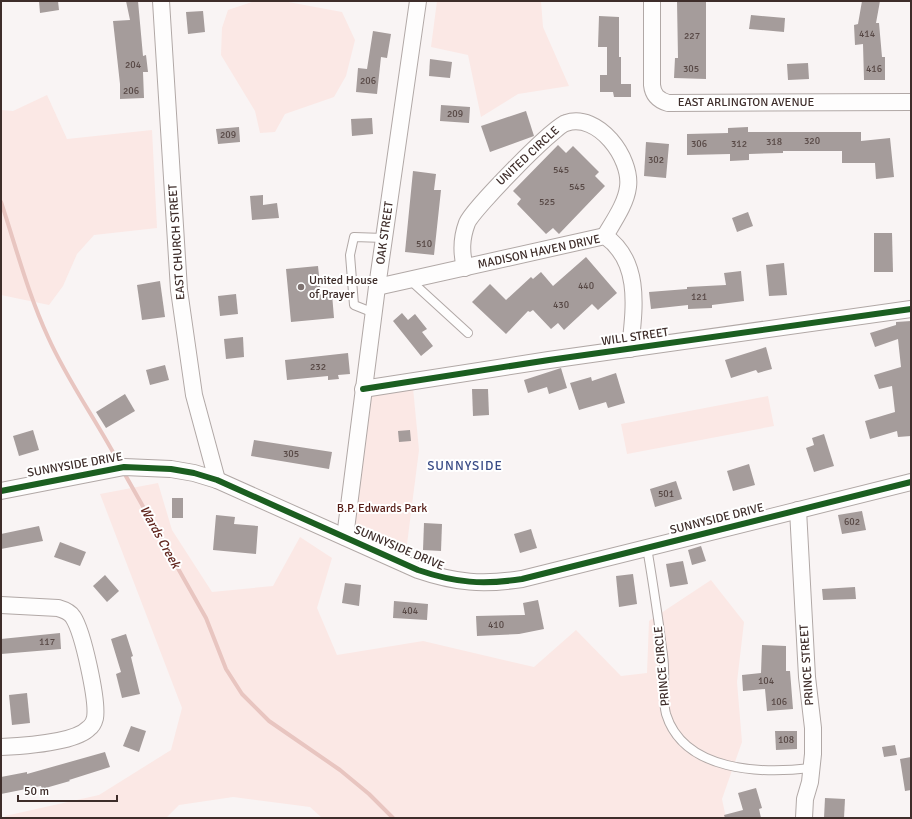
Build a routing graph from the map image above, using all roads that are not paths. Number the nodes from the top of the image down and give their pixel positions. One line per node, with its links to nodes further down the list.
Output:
1 (160, 1): 15 (street, EAST CHURCH STREET)
2 (418, 1): 6 (street, OAK STREET)
3 (652, 1): 4 (street, EAST ARLINGTON AVENUE)
4 (911, 102)
5 (605, 236): 7 (street, MADISON HAVEN DRIVE); 7 (street, UNITED CIRCLE); 13 (street, MADISON HAVEN DRIVE)
6 (384, 238): 9 (street, OAK STREET); 11 (lane)
7 (465, 268): 8 (street, MADISON HAVEN DRIVE)
8 (410, 280): 9 (street, MADISON HAVEN DRIVE); 12 (lane)
9 (377, 287): 11 (street, OAK STREET)
10 (911, 309): 13 (street, WILL STREET)
11 (374, 313): 14 (street, OAK STREET)
12 (468, 333)
13 (630, 349): 14 (street, WILL STREET)
14 (363, 389): 19 (street, OAK STREET)
15 (217, 480): 17 (street, SUNNYSIDE DRIVE); 19 (street, SUNNYSIDE DRIVE)
16 (911, 482): 18 (street, SUNNYSIDE DRIVE)
17 (1, 491)
18 (798, 510): 20 (street, SUNNYSIDE DRIVE); 23 (street, PRINCE STREET)
19 (345, 537): 20 (street, SUNNYSIDE DRIVE)
20 (647, 548): 23 (lane, PRINCE CIRCLE)
21 (1, 605): 22 (street)
22 (1, 747)
23 (811, 768): 24 (street, PRINCE STREET)
24 (804, 818)

